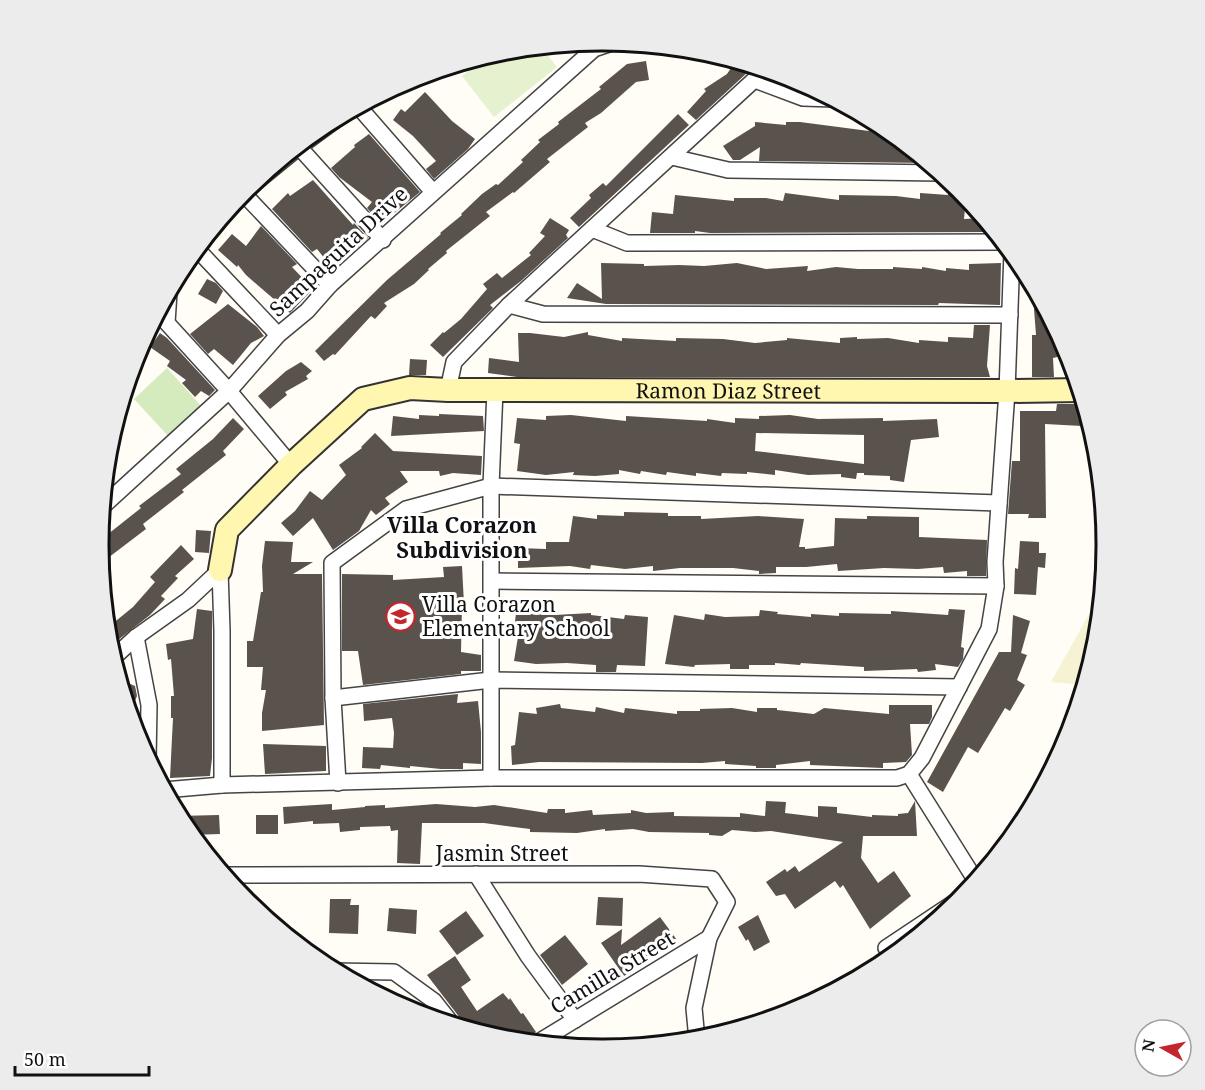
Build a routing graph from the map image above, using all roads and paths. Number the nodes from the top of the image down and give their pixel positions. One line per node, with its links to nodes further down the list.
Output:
1 (593, 51): 9 (street, Sampaguita Drive)
2 (759, 76): 7 (street)
3 (771, 81): 4 (street)
4 (813, 98)
5 (364, 113): 9 (street)
6 (303, 152): 12 (street)
7 (672, 157): 8 (street); 11 (street)
8 (925, 172)
9 (433, 192): 12 (street, Sampaguita Drive)
10 (248, 202): 16 (street)
11 (592, 229): 13 (street); 17 (street)
12 (383, 240): 16 (street, Sampaguita Drive)
13 (992, 242)
14 (203, 256): 20 (street)
15 (1011, 269): 19 (street)
16 (330, 285): 20 (street, Sampaguita Drive)
17 (509, 305): 19 (street); 21 (street)
18 (168, 311): 24 (street)
19 (1010, 315): 25 (street)
20 (278, 335): 24 (street, Sampaguita Drive)
21 (448, 390): 22 (street, Ramon Diaz Street); 26 (street, Ramon Diaz Street)
22 (495, 390): 25 (street, Ramon Diaz Street); 27 (street)
23 (1071, 390): 25 (street, Ramon Diaz Street)
24 (229, 391): 26 (street); 28 (street, Sampaguita Drive)
25 (1007, 392): 29 (street)
26 (291, 465): 30 (street, Ramon Diaz Street)
27 (491, 486): 29 (street); 31 (street); 37 (street)
28 (111, 498)
29 (999, 503): 32 (street)
30 (220, 570): 33 (street); 42 (street)
31 (492, 581): 32 (street); 35 (street)
32 (996, 586): 36 (street)
33 (136, 637): 34 (street); 38 (street)
34 (120, 651)
35 (491, 680): 36 (street); 37 (street); 40 (street)
36 (959, 687): 39 (street)
37 (333, 698): 41 (street)
38 (148, 739)
39 (909, 774): 40 (street); 45 (street)
40 (491, 778): 41 (street)
41 (338, 783): 42 (street)
42 (222, 785): 43 (street)
43 (173, 789)
44 (476, 874): 46 (street, Jasmin Street); 47 (street, Jasmin Street); 52 (street)
45 (971, 874)
46 (235, 875)
47 (709, 938): 52 (street, Camilla Street); 53 (street)
48 (901, 938): 49 (street)
49 (886, 948)
50 (352, 971): 51 (street)
51 (444, 1013)
52 (575, 1020): 54 (street, Camilla Street)
53 (698, 1030)
54 (549, 1036)

